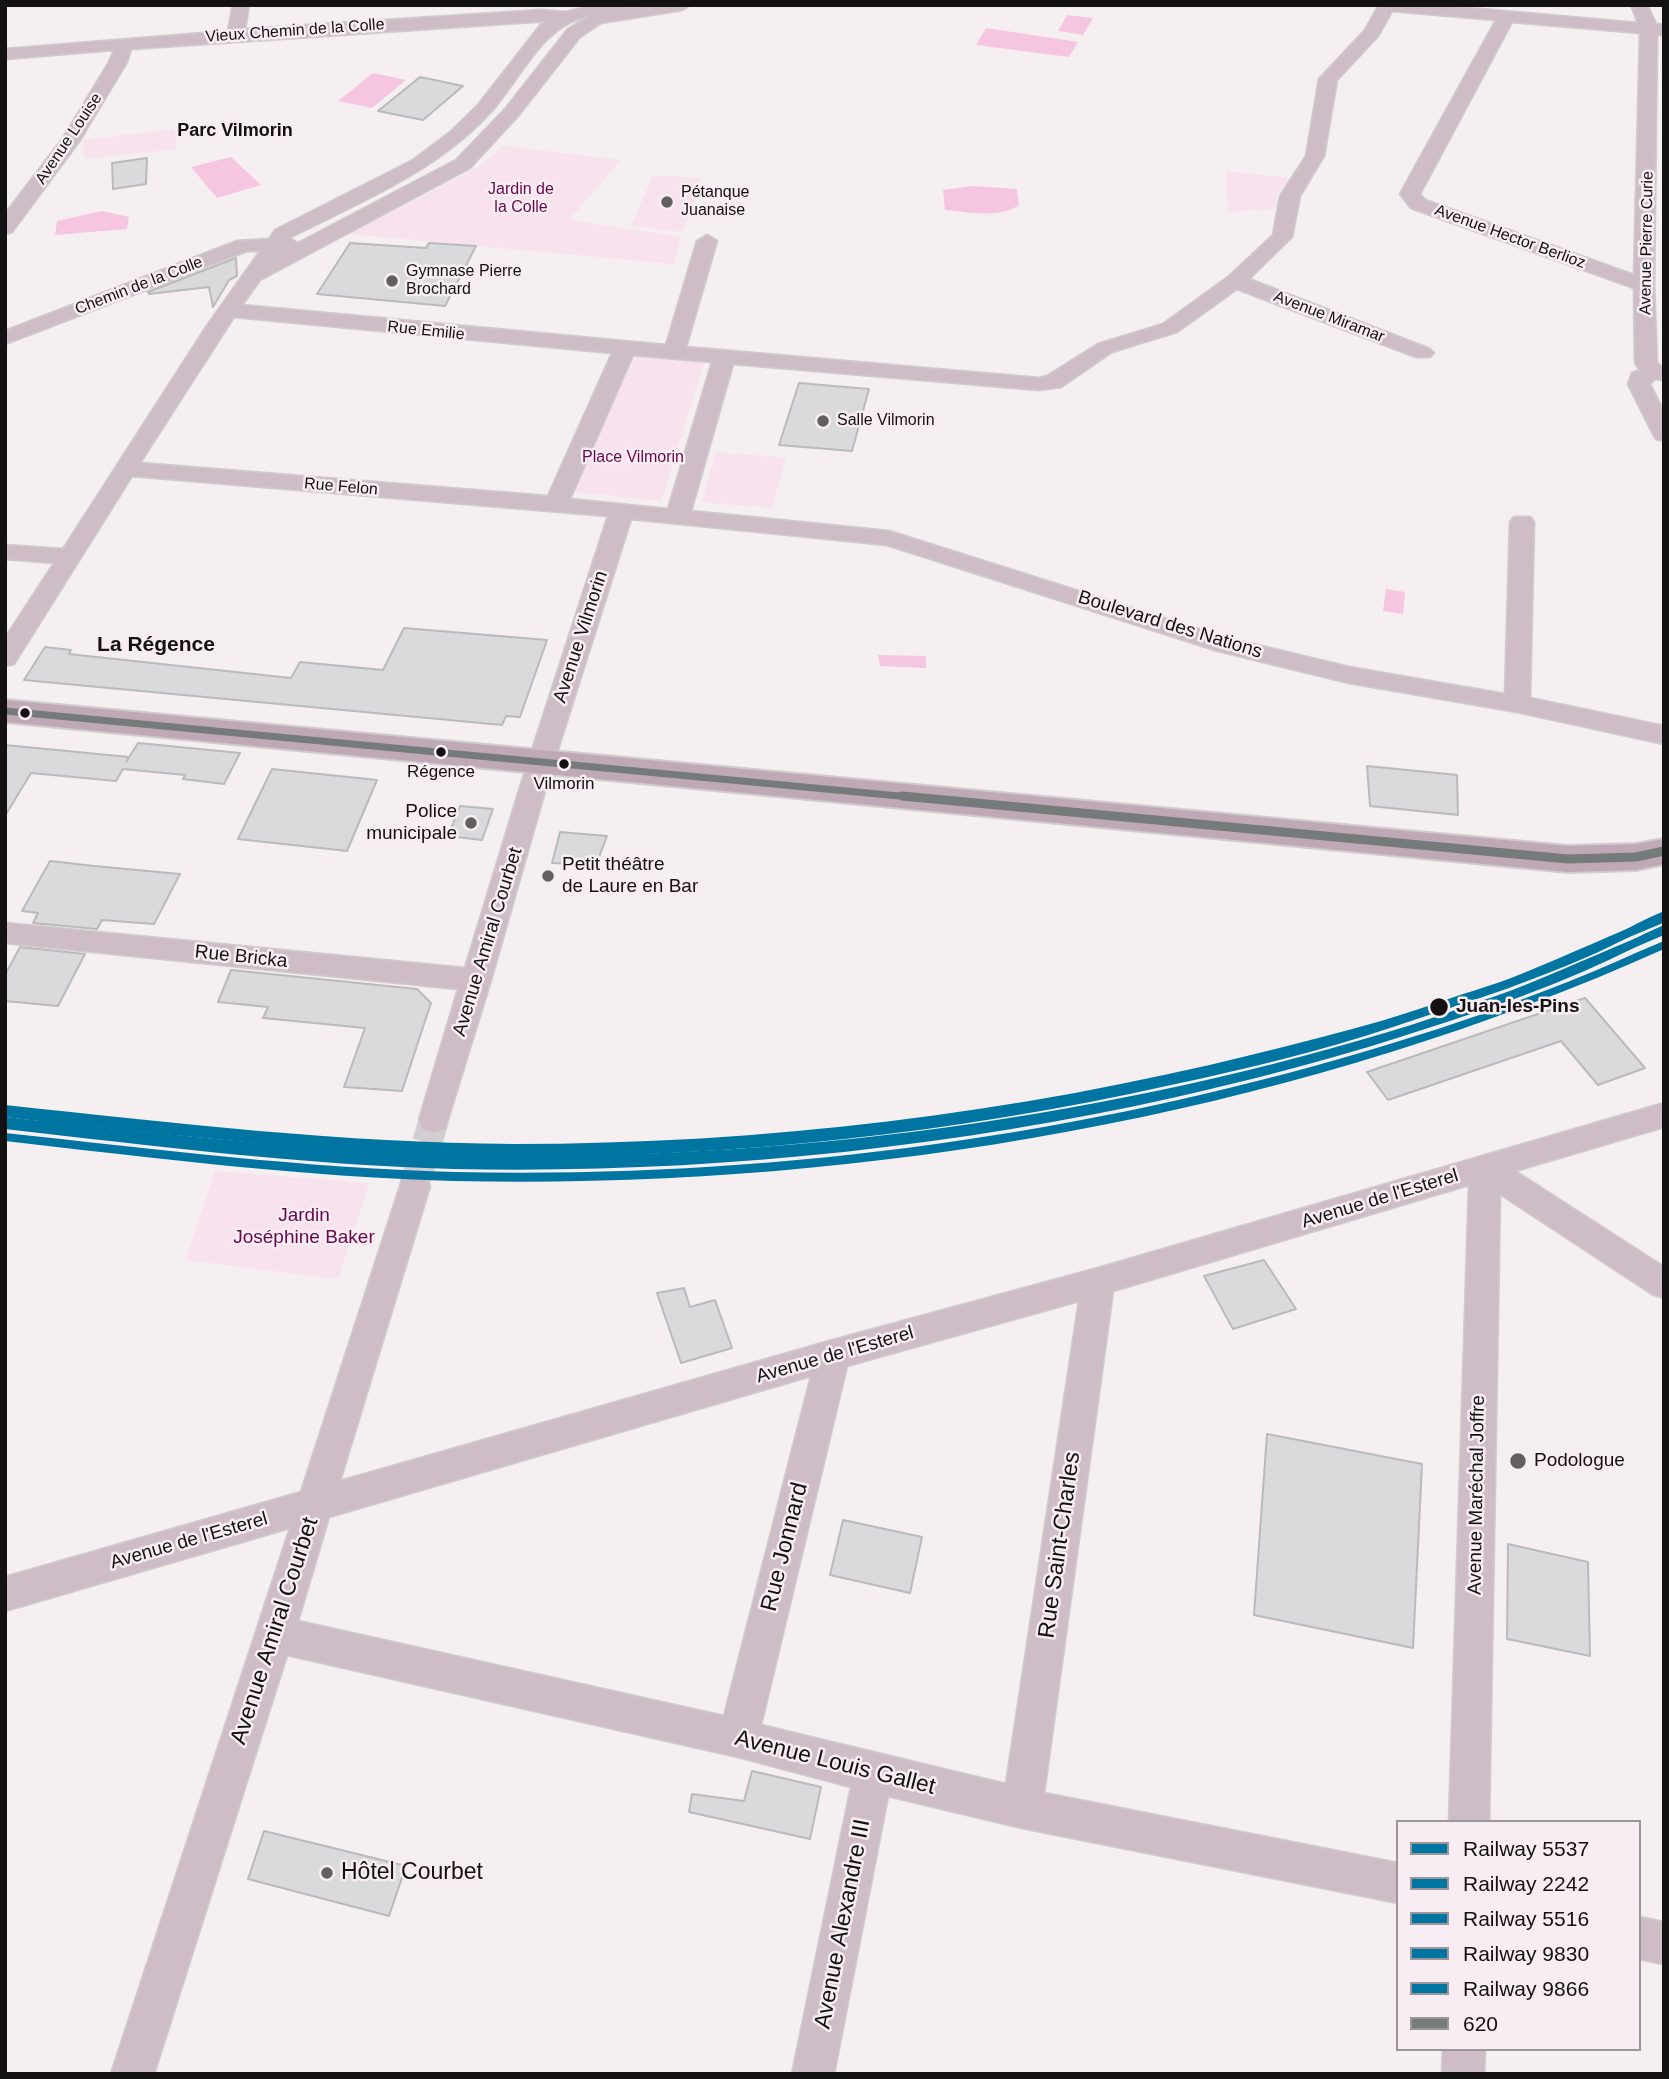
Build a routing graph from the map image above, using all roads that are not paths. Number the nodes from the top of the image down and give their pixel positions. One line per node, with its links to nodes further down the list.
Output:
1 (241, 5): 10 (street)
2 (622, 5): 8 (street)
3 (682, 5): 6 (street)
4 (1639, 5): 9 (street)
5 (1387, 6): 7 (street); 23 (street)
6 (643, 8): 8 (street)
7 (1506, 18): 9 (street); 24 (street, Avenue Hector Berlioz)
8 (576, 20): 10 (street, Vieux Chemin de la Colle); 14 (street); 15 (street)
9 (1656, 29): 13 (street, Avenue Pierre Curie)
10 (236, 34): 11 (street, Vieux Chemin de la Colle)
11 (124, 45): 12 (street, Vieux Chemin de la Colle); 17 (street, Avenue Louise)
12 (5, 54)
13 (1657, 121): 24 (street, Avenue Pierre Curie)
14 (455, 137): 15 (street); 16 (street)
15 (484, 142): 18 (street)
16 (307, 220): 18 (street); 20 (street)
17 (5, 228)
18 (331, 232): 21 (street)
19 (707, 241): 28 (street)
20 (275, 243): 21 (street, Chemin de la Colle); 22 (street); 26 (street, Chemin de la Colle)
21 (307, 245): 22 (street)
22 (253, 278): 25 (street)
23 (1234, 281): 29 (street, Avenue Miramar); 30 (street)
24 (1644, 285): 31 (street, Avenue Pierre Curie)
25 (228, 310): 27 (street, Rue Emilie); 33 (street)
26 (5, 338)
27 (625, 348): 28 (street); 34 (street)
28 (674, 352): 30 (street)
29 (1423, 353)
30 (724, 357): 36 (street)
31 (1658, 373): 32 (street)
32 (1664, 434)
33 (127, 469): 34 (street, Rue Felon); 39 (street)
34 (556, 504): 35 (street)
35 (622, 510): 36 (street); 44 (street, Avenue Vilmorin)
36 (678, 515): 41 (street, Boulevard des Nations)
37 (1522, 522): 41 (street)
38 (5, 552): 39 (street)
39 (70, 557): 40 (street)
40 (5, 658)
41 (1517, 704): 43 (street, Boulevard des Nations)
42 (5, 711): 44 (main road)
43 (1664, 735)
44 (541, 764): 45 (main road); 47 (street, Avenue Amiral Courbet)
45 (1664, 851)
46 (5, 933): 47 (street, Rue Bricka)
47 (477, 981): 49 (street, Avenue Amiral Courbet)
48 (1664, 1115): 50 (street, Avenue de l'Esterel)
49 (434, 1120)
50 (1485, 1168): 52 (street, Avenue de l'Esterel); 53 (street); 61 (street, Avenue Maréchal Joffre)
51 (414, 1186): 55 (street, Avenue Amiral Courbet)
52 (1098, 1282): 54 (street, Avenue de l'Esterel); 60 (street, Rue Saint-Charles)
53 (1664, 1284)
54 (833, 1356): 55 (street, Avenue de l'Esterel); 58 (street, Rue Jonnard)
55 (315, 1505): 56 (street, Avenue de l'Esterel); 57 (street, Avenue Amiral Courbet)
56 (5, 1594)
57 (275, 1633): 58 (street, Avenue Louis Gallet); 66 (street, Avenue Amiral Courbet)
58 (738, 1738): 59 (street, Avenue Louis Gallet)
59 (873, 1773): 60 (street, Avenue Louis Gallet); 67 (street, Avenue Alexandre III)
60 (1022, 1808): 62 (street, Avenue Louis Gallet)
61 (1469, 1820)
62 (1396, 1883)
63 (1641, 1938): 64 (street)
64 (1664, 1943)
65 (1464, 2051): 68 (street)
66 (132, 2074)
67 (813, 2074)
68 (1464, 2074)

